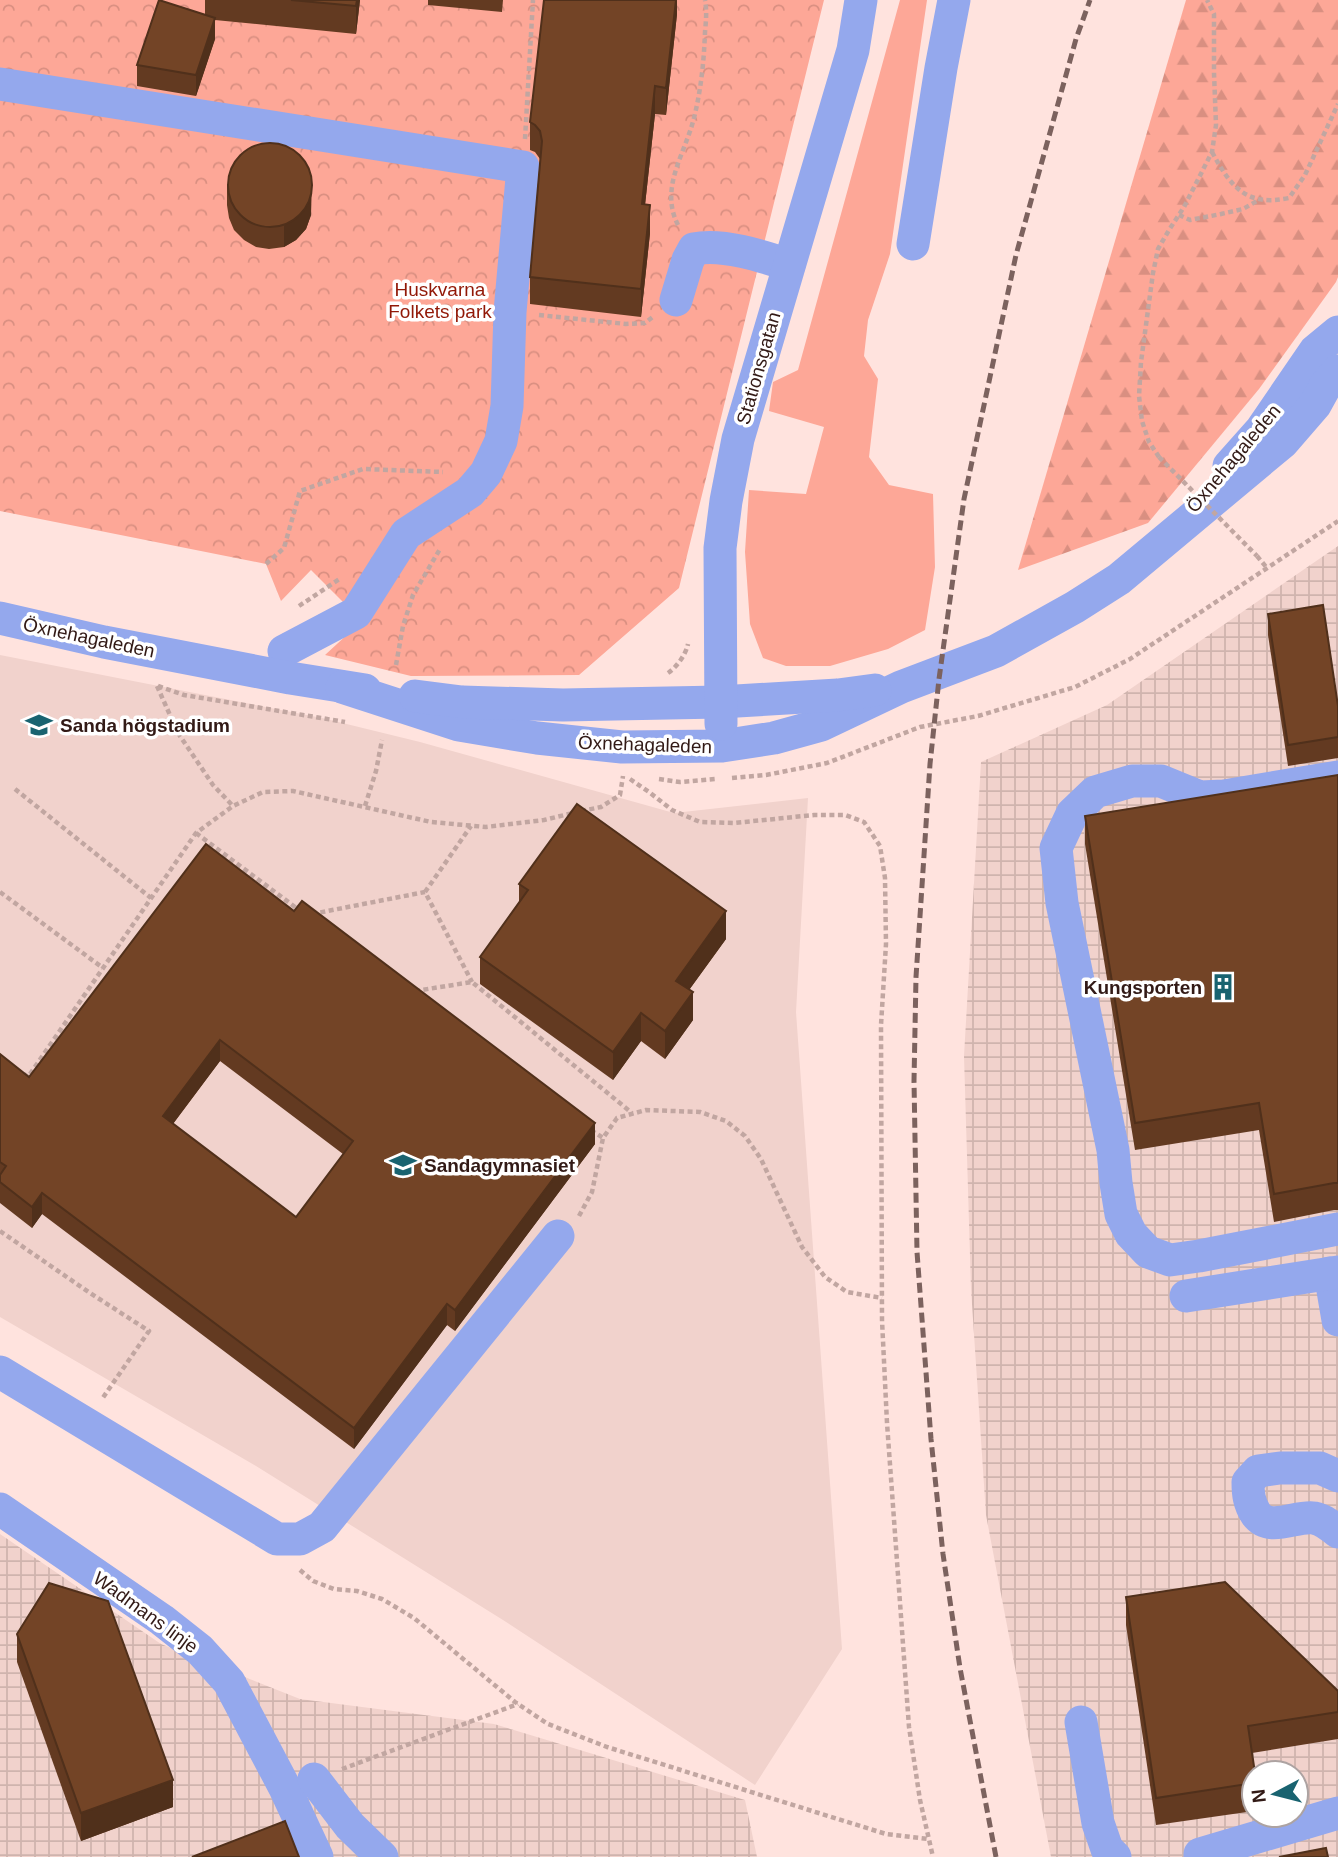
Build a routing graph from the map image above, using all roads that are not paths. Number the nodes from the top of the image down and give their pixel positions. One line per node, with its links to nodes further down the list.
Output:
1 (861, 0): 5 (street, Stationsgatan)
2 (954, 0): 4 (street)
3 (0, 84): 12 (street)
4 (913, 244)
5 (789, 265): 6 (street); 15 (street, Stationsgatan)
6 (676, 300)
7 (1338, 332): 10 (street, Öxnehagaleden)
8 (1338, 371): 9 (street, Öxnehagaleden)
9 (1327, 397): 10 (street, Öxnehagaleden)
10 (1153, 552): 14 (street, Öxnehagaleden)
11 (0, 618): 13 (street, Öxnehagaleden)
12 (284, 651)
13 (342, 687): 15 (street, Öxnehagaleden); 16 (street, Öxnehagaleden)
14 (901, 687): 15 (street, Öxnehagaleden); 16 (street, Öxnehagaleden)
15 (720, 702): 16 (street, Stationsgatan)
16 (722, 746)
17 (1338, 777): 18 (street)
18 (1338, 1229)
19 (558, 1236): 23 (street)
20 (1334, 1273): 21 (street); 22 (street)
21 (1186, 1296)
22 (1338, 1321)
23 (0, 1372)
24 (1338, 1476): 26 (street)
25 (0, 1509): 28 (street, Wadmans linje)
26 (1338, 1532)
27 (1081, 1722): 33 (street)
28 (312, 1779): 31 (street, Wadmans linje); 32 (street)
29 (1338, 1813): 30 (street)
30 (1196, 1856)
31 (317, 1857)
32 (382, 1857)
33 (1115, 1857)

